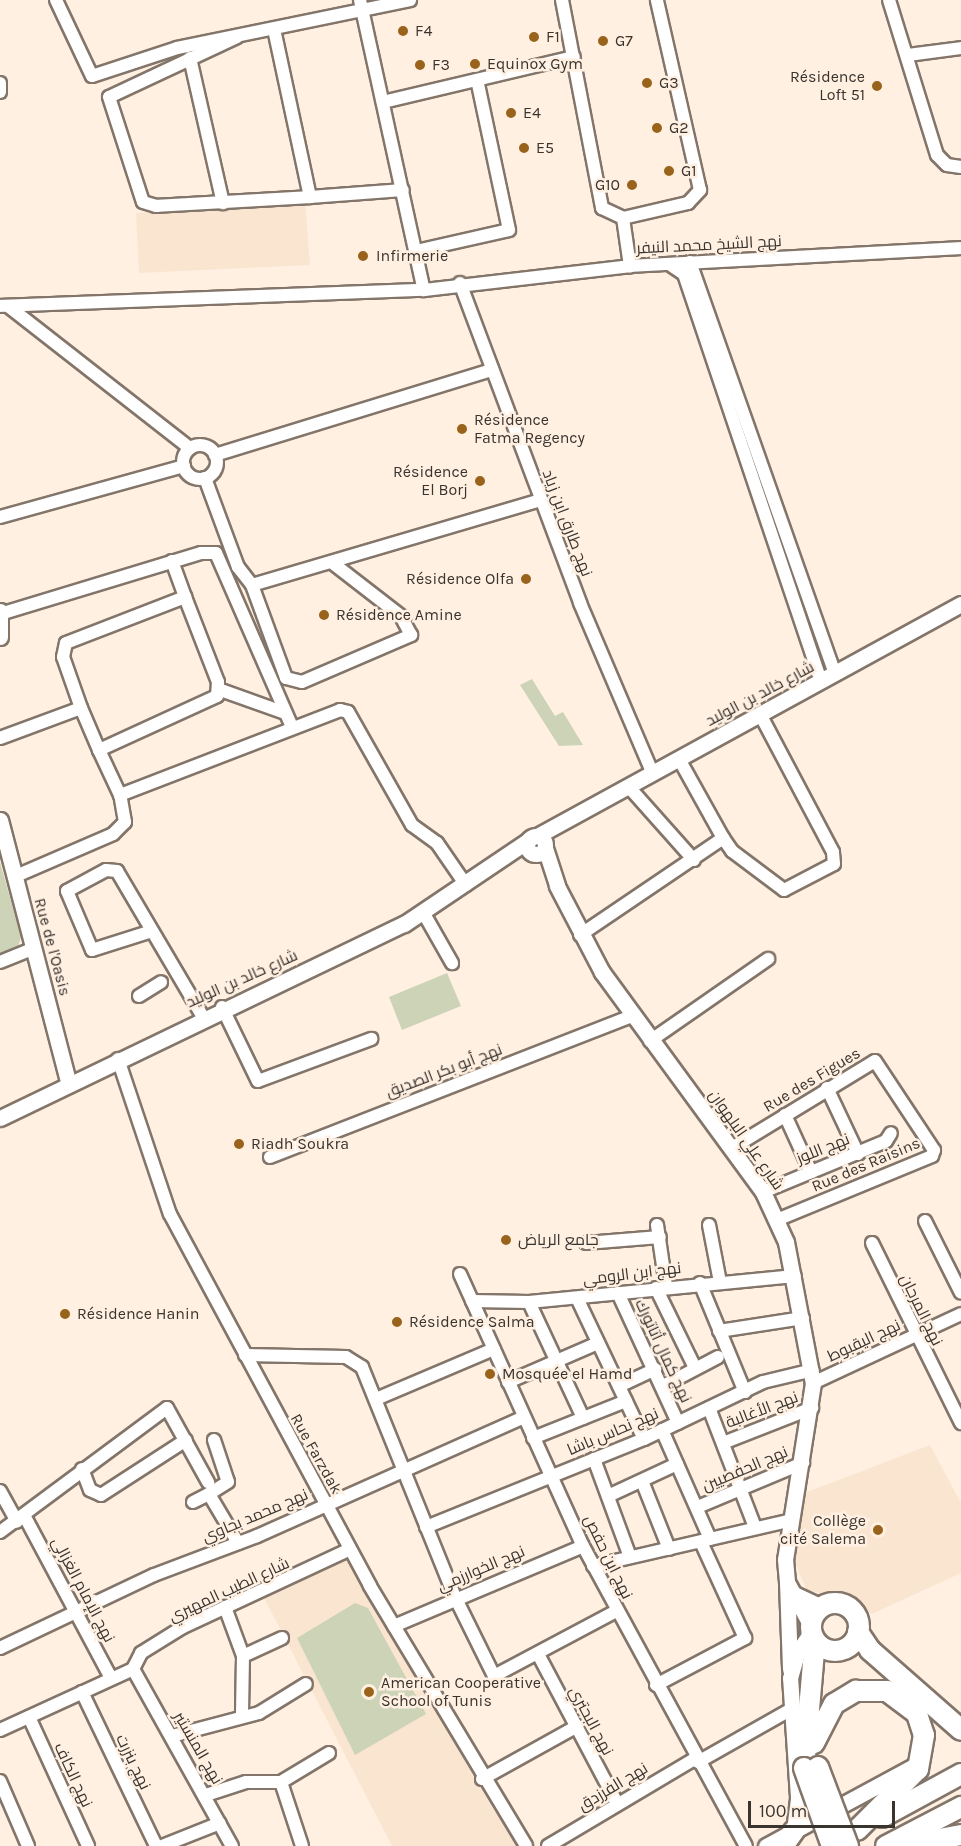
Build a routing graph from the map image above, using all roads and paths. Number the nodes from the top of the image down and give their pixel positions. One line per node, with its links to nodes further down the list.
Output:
1 (56, 0): 8 (street)
2 (410, 0): 6 (street)
3 (562, 0): 11 (street)
4 (657, 0): 21 (street)
5 (889, 0): 10 (street)
6 (361, 5): 7 (street); 16 (street)
7 (274, 29): 8 (street); 19 (street)
8 (237, 37): 12 (street)
9 (961, 48): 10 (street)
10 (908, 55): 17 (street)
11 (574, 57): 13 (street); 21 (street)
12 (190, 58): 20 (street); 20 (street)
13 (477, 80): 16 (street); 23 (street)
14 (0, 83): 15 (street)
15 (0, 92)
16 (383, 102): 18 (street)
17 (961, 167)
18 (403, 190): 19 (street); 23 (street)
19 (310, 197): 20 (street)
20 (222, 203)
21 (623, 218): 26 (street)
22 (961, 248): 24 (street, نهج الشيخ محمد النيفر)
23 (416, 250): 28 (street)
24 (690, 262): 25 (street, نهج الشيخ محمد النيفر); 43 (street)
25 (669, 264): 26 (street, نهج الشيخ محمد النيفر); 44 (street)
26 (630, 266): 27 (street, نهج الشيخ محمد النيفر)
27 (460, 283): 28 (street, نهج الشيخ محمد النيفر); 30 (street, نهج طارق ابن زياد)
28 (424, 290): 29 (street, نهج الشيخ محمد النيفر)
29 (4, 306): 31 (street)
30 (492, 370): 32 (street); 35 (street, نهج طارق ابن زياد)
31 (190, 448): 32 (street); 33 (street)
32 (215, 455): 34 (street)
33 (184, 466): 34 (street); 36 (street)
34 (205, 478): 39 (street)
35 (541, 500): 38 (street); 52 (street, نهج طارق ابن زياد)
36 (0, 517)
37 (172, 561): 40 (street); 42 (street); 48 (street)
38 (334, 564): 39 (street); 39 (street)
39 (252, 585)
40 (185, 597): 45 (street); 46 (street)
41 (961, 604): 43 (street, شارع خالد بن الوليد)
42 (0, 624)
43 (835, 674): 44 (street, شارع خالد بن الوليد)
44 (821, 682): 47 (street, شارع خالد بن الوليد)
45 (218, 689): 48 (street); 50 (street)
46 (81, 708): 49 (street); 50 (street)
47 (760, 714): 51 (street, شارع خالد بن الوليد); 56 (street)
48 (288, 719): 54 (street); 60 (street)
49 (0, 738)
50 (99, 750): 54 (street)
51 (679, 759): 52 (street, شارع خالد بن الوليد); 56 (street)
52 (652, 772): 53 (street, شارع خالد بن الوليد)
53 (628, 786): 57 (street, شارع خالد بن الوليد); 58 (street)
54 (120, 795): 59 (street)
55 (0, 821): 59 (street, Rue de l'Oasis)
56 (723, 838): 58 (street)
57 (536, 846): 60 (street, شارع خالد بن الوليد); 63 (street, شارع علي البلهوان)
58 (694, 860): 63 (street)
59 (16, 876): 64 (street, Rue de l'Oasis)
60 (466, 885): 61 (street, شارع خالد بن الوليد)
61 (423, 912): 67 (street); 70 (street, شارع خالد بن الوليد)
62 (152, 931): 62 (street); 72 (street)
63 (580, 934): 71 (street, شارع علي البلهوان)
64 (34, 948): 66 (street); 76 (street, Rue de l'Oasis)
65 (768, 959): 74 (street)
66 (0, 962)
67 (452, 963)
68 (161, 982): 69 (street)
69 (139, 996)
70 (222, 1007): 72 (street, شارع خالد بن الوليد); 73 (street)
71 (631, 1016): 74 (street, شارع علي البلهوان); 84 (street, نهج أبو بكر الصديق)
72 (202, 1017): 75 (street, شارع خالد بن الوليد)
73 (371, 1039)
74 (650, 1041): 81 (street, شارع علي البلهوان)
75 (118, 1059): 76 (street, شارع خالد بن الوليد); 108 (street, Rue Farzdak)
76 (68, 1082): 79 (street, شارع خالد بن الوليد)
77 (827, 1088): 78 (street, Rue des Figues); 82 (street, Rue des Figues); 83 (street)
78 (785, 1115): 81 (street, Rue des Figues); 85 (street)
79 (0, 1118)
80 (891, 1133): 83 (street, نهج اللوز)
81 (732, 1148): 86 (street, شارع علي البلهوان)
82 (934, 1153): 87 (street, Rue des Raisins)
83 (858, 1154): 85 (street, نهج اللوز)
84 (270, 1158)
85 (811, 1172): 86 (street, نهج اللوز)
86 (763, 1192): 87 (street, شارع علي البلهوان)
87 (777, 1220): 93 (street, شارع علي البلهوان)
88 (925, 1221): 98 (street)
89 (709, 1225): 94 (street)
90 (586, 1243): 96 (street)
91 (872, 1243): 105 (street, نهج المرجان)
92 (460, 1274): 100 (street, نهج ابن حفص)
93 (795, 1276): 94 (street, نهج ابن الرومي); 103 (street, شارع علي البلهوان)
94 (720, 1282): 95 (street, نهج ابن الرومي)
95 (700, 1283): 96 (street, نهج ابن الرومي); 104 (street)
96 (661, 1287): 97 (street, نهج ابن الرومي); 111 (street)
97 (618, 1293): 99 (street, نهج ابن الرومي); 112 (street, نهج كمال أتاتورك)
98 (961, 1293)
99 (577, 1298): 101 (street, نهج ابن الرومي); 106 (street)
100 (472, 1301): 101 (street, نهج ابن الرومي); 107 (street, نهج ابن حفص)
101 (529, 1302): 110 (street)
102 (961, 1314): 105 (street, نهج اليقبوط)
103 (803, 1318): 104 (street); 113 (street, شارع علي البلهوان)
104 (719, 1331): 117 (street)
105 (914, 1336): 113 (street, نهج اليقبوط); 124 (street, نهج المرجان)
106 (598, 1343): 110 (street); 115 (street)
107 (494, 1349): 114 (street, نهج ابن حفص); 118 (street)
108 (245, 1355): 118 (street); 144 (street, Rue Farzdak)
109 (718, 1357): 111 (street)
110 (557, 1363): 114 (street); 123 (street)
111 (695, 1368): 116 (street)
112 (655, 1369): 115 (street); 116 (street, نهج كمال أتاتورك)
113 (813, 1377): 117 (street, نهج نحاس باشا); 121 (street, شارع علي البلهوان)
114 (508, 1382): 122 (street, نهج ابن حفص)
115 (619, 1386): 119 (street)
116 (663, 1386): 125 (street, نهج كمال أتاتورك)
117 (745, 1392): 120 (street, نهج نحاس باشا)
118 (376, 1399): 136 (street)
119 (626, 1401): 123 (street); 128 (street)
120 (709, 1408): 125 (street, نهج نحاس باشا); 131 (street)
121 (812, 1408): 131 (street, نهج الأغالبة); 133 (street, شارع علي البلهوان)
122 (524, 1417): 127 (street, نهج ابن حفص); 136 (street, نهج محمد بجاوي)
123 (583, 1418): 127 (street)
124 (961, 1422)
125 (678, 1423): 126 (street, نهج نحاس باشا)
126 (662, 1431): 128 (street, نهج نحاس باشا); 134 (street)
127 (533, 1438): 137 (street, نهج ابن حفص)
128 (644, 1439): 132 (street, نهج نحاس باشا)
129 (186, 1440): 135 (street); 135 (street); 139 (street)
130 (214, 1440): 139 (street)
131 (723, 1443): 140 (street)
132 (594, 1459): 137 (street, نهج نحاس باشا); 142 (street)
133 (803, 1463): 140 (street, نهج الحفصيين); 147 (street, شارع علي البلهوان)
134 (677, 1464): 138 (street); 145 (street)
135 (82, 1469): 146 (street)
136 (404, 1469): 144 (street, نهج محمد بجاوي); 148 (street)
137 (553, 1475): 148 (street, نهج نحاس باشا); 153 (street, نهج ابن حفص)
138 (642, 1481): 142 (street); 154 (street)
139 (208, 1488): 143 (street); 152 (street)
140 (743, 1488): 145 (street, نهج الحفصيين); 149 (street)
141 (0, 1491): 146 (street, نهج الإمام الغزالي)
142 (608, 1496): 156 (street)
143 (193, 1502)
144 (325, 1505): 152 (street, نهج محمد بجاوي); 155 (street, Rue Farzdak)
145 (700, 1506): 151 (street)
146 (21, 1520): 150 (street); 162 (street, نهج الإمام الغزالي)
147 (793, 1520): 149 (street); 158 (street, شارع علي البلهوان)
148 (426, 1527): 159 (street)
149 (755, 1527): 151 (street)
150 (0, 1532)
151 (705, 1540): 154 (street); 176 (street)
152 (238, 1543): 162 (street, نهج محمد بجاوي)
153 (583, 1546): 157 (street, نهج ابن حفص); 159 (street, نهج الخوارزمي)
154 (669, 1549): 156 (street)
155 (350, 1550): 160 (street, شارع الطيب المهيري); 164 (street, Rue Farzdak)
156 (630, 1557): 157 (street)
157 (593, 1566): 163 (street, نهج ابن حفص)
158 (789, 1587): 161 (street); 166 (street); 174 (street, شارع علي البلهوان)
159 (455, 1597): 164 (street, نهج الخوارزمي); 170 (street)
160 (225, 1607): 171 (street); 172 (street, شارع الطيب المهيري)
161 (822, 1607): 165 (highway); 166 (highway)
162 (77, 1609): 168 (street, نهج محمد بجاوي); 173 (street, نهج الإمام الغزالي)
163 (616, 1611): 170 (street); 176 (street, نهج ابن حفص)
164 (394, 1626): 193 (street, Rue Farzdak)
165 (858, 1632): 169 (highway); 179 (highway)
166 (813, 1633): 169 (highway); 174 (street); 191 (highway)
167 (282, 1638): 171 (street)
168 (0, 1648)
169 (839, 1650): 187 (highway)
170 (538, 1654): 183 (street, نهج البحتري)
171 (243, 1656): 180 (street)
172 (133, 1669): 173 (street, شارع الطيب المهيري); 186 (street, نهج المنستير)
173 (111, 1678): 177 (street, شارع الطيب المهيري)
174 (790, 1678): 178 (street, شارع علي البلهوان)
175 (306, 1684): 180 (street)
176 (656, 1685): 189 (street, نهج ابن حفص)
177 (82, 1692): 181 (street, شارع الطيب المهيري); 205 (street, نهج بنزرت)
178 (790, 1710): 189 (street, نهج الفرزدق); 201 (street, شارع علي البلهوان)
179 (938, 1712): 182 (street); 185 (highway)
180 (242, 1715): 186 (street)
181 (29, 1717): 184 (street, شارع الطيب المهيري); 204 (street, نهج الكاف)
182 (961, 1722)
183 (574, 1728): 193 (street); 197 (street, نهج البحتري)
184 (0, 1730)
185 (961, 1730)
186 (172, 1736): 196 (street, نهج المنستير)
187 (814, 1743): 190 (highway); 191 (highway)
188 (329, 1753): 195 (street)
189 (697, 1760): 197 (street, نهج الفرزدق); 211 (street, نهج ابن حفص)
190 (921, 1762): 201 (street); 202 (highway)
191 (811, 1768): 202 (highway, bridge); 213 (highway, bridge)
192 (961, 1774): 202 (highway)
193 (482, 1779): 209 (street, Rue Farzdak)
194 (0, 1781): 203 (street)
195 (281, 1782): 196 (street); 208 (street)
196 (206, 1795): 199 (street, نهج المنستير)
197 (617, 1803): 210 (street, نهج الفرزدق)
198 (961, 1807): 214 (highway)
199 (220, 1823): 206 (street); 207 (street, نهج المنستير)
200 (961, 1835): 215 (highway)
201 (788, 1838): 212 (street)
202 (852, 1838): 213 (highway)
203 (28, 1846)
204 (88, 1846)
205 (156, 1846)
206 (162, 1846)
207 (232, 1846)
208 (302, 1846)
209 (526, 1846)
210 (548, 1846)
211 (746, 1846)
212 (766, 1846)
213 (830, 1846)
214 (886, 1846)
215 (903, 1846)

